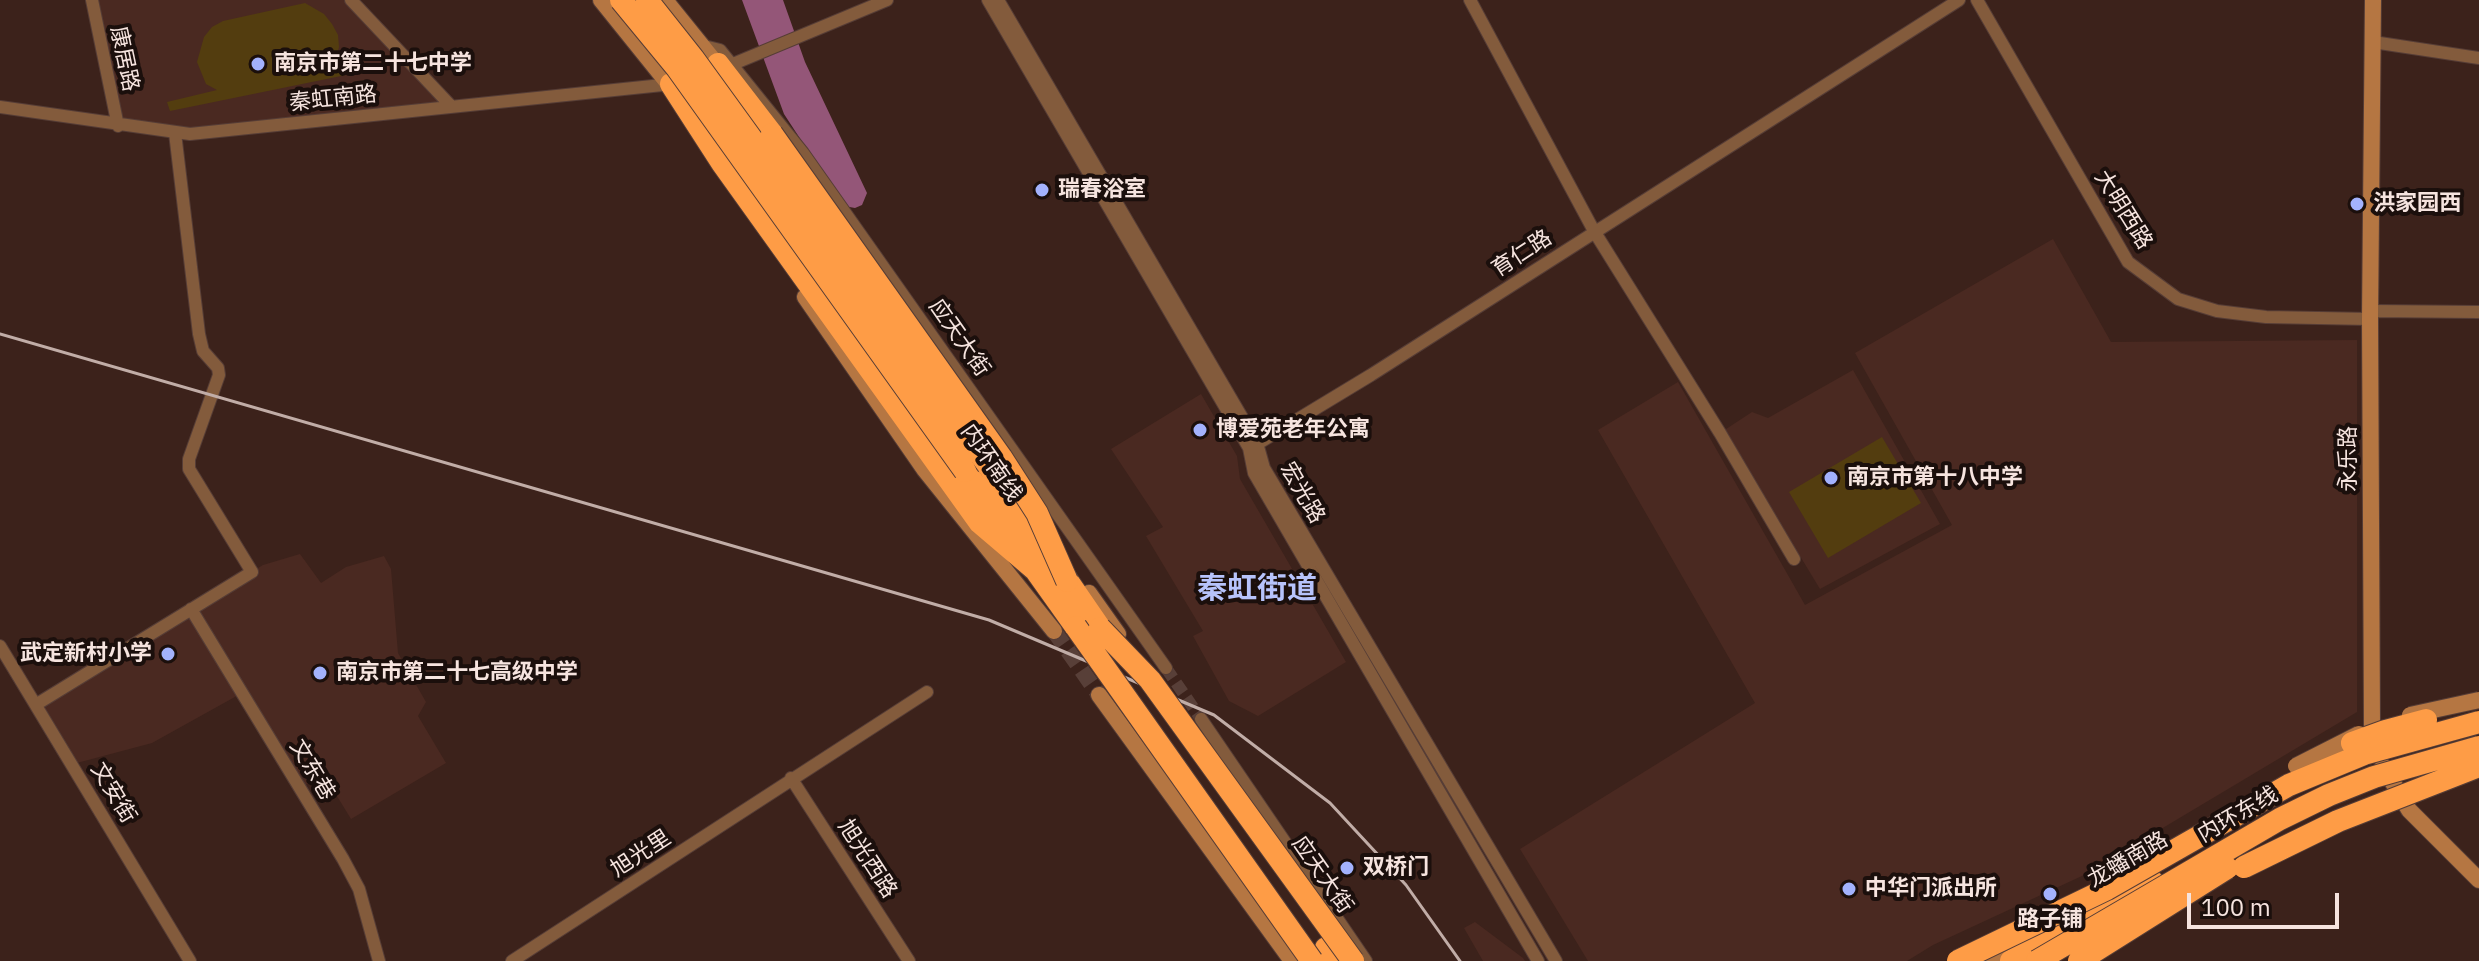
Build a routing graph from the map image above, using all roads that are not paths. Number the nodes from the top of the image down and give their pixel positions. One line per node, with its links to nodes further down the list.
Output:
1 (92, 0): 20 (street, 康居路)
2 (351, 0): 18 (street)
3 (601, 0): 17 (street)
4 (621, 0): 27 (highway, 内环南线, bridge)
5 (647, 0): 28 (highway, 内环南线, bridge)
6 (665, 0): 16 (street, 应天大街)
7 (887, 0): 16 (street)
8 (988, 0): 25 (street, 宏光路)
9 (998, 0): 25 (street, 宏光路)
10 (1470, 0): 22 (street)
11 (1959, 0): 22 (street, 育仁路)
12 (1977, 0): 24 (street, 大明西路)
13 (2373, 0): 14 (street, 永乐路)
14 (2373, 42): 15 (street); 24 (street, 永乐路)
15 (2479, 58)
16 (730, 63): 17 (street, 秦虹南路); 28 (highway, bridge); 31 (street, 应天大街); 33 (street, 应天大街)
17 (671, 84): 18 (street, 秦虹南路); 27 (highway); 30 (street)
18 (451, 106): 21 (street, 秦虹南路)
19 (0, 107): 20 (street, 秦虹南路)
20 (118, 126): 21 (street, 秦虹南路)
21 (175, 133): 29 (street)
22 (1594, 231): 25 (street, 育仁路); 26 (street)
23 (2479, 312): 24 (street, 大明西路)
24 (2370, 315): 42 (street, 永乐路)
25 (1253, 446): 58 (street, 宏光路); 59 (street, 宏光路)
26 (1794, 559)
27 (1034, 569): 30 (highway, 内环南线)
28 (1067, 581): 31 (highway, 内环南线)
29 (191, 609): 37 (street); 51 (street, 文东巷)
30 (1065, 629): 49 (highway, bridge); 54 (highway, 内环南线, bridge)
31 (1109, 631): 55 (highway, 内环南线, bridge); 56 (highway, bridge)
32 (0, 646): 37 (street, 文安街)
33 (1166, 668)
34 (927, 692): 45 (street, 旭光里)
35 (1099, 695): 49 (street)
36 (2479, 700): 44 (street, bridge)
37 (37, 704): 50 (street, 文安街)
38 (1201, 719): 57 (street)
39 (2479, 722): 44 (highway, bridge); 60 (highway, bridge); 63 (highway, 内环东线, bridge)
40 (1196, 737): 56 (street, 应天大街)
41 (2479, 747): 64 (highway, 内环东线, bridge)
42 (2378, 756): 46 (street, 永乐路); 62 (street, 龙蟠南路)
43 (2479, 764): 48 (highway, bridge); 66 (highway, bridge)
44 (2296, 766): 61 (highway)
45 (791, 778): 52 (street, 旭光里); 53 (street, 旭光西路)
46 (2389, 780): 47 (street, 永乐路); 48 (street)
47 (2479, 880)
48 (2185, 886): 65 (street)
49 (1293, 957)
50 (190, 961)
51 (379, 961)
52 (512, 961)
53 (909, 961)
54 (1312, 961)
55 (1335, 961)
56 (1352, 961)
57 (1366, 961)
58 (1538, 961)
59 (1556, 961)
60 (1958, 961)
61 (1979, 961)
62 (1986, 961)
63 (2011, 961)
64 (2037, 961)
65 (2055, 961)
66 (2079, 961)

